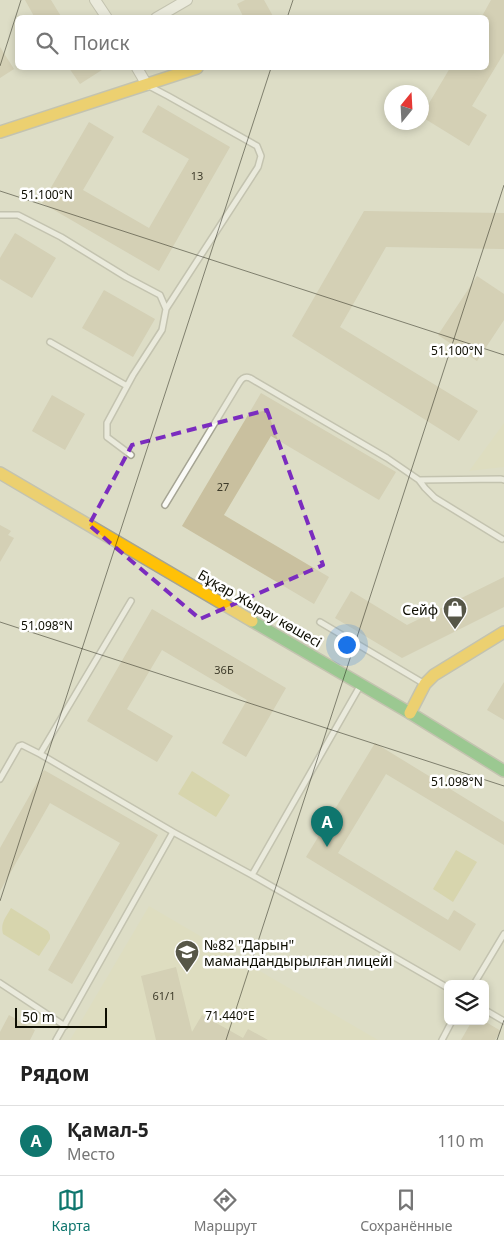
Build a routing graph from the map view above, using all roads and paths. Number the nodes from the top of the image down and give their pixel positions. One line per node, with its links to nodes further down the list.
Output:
1 (95, 0): 3 (street)
2 (187, 0): 4 (street)
3 (105, 15)
4 (161, 15)
5 (138, 70): 7 (street)
6 (191, 70): 7 (street)
7 (147, 85): 8 (street); 10 (lane)
8 (0, 132)
9 (0, 215): 10 (lane)
10 (166, 309): 12 (lane)
11 (50, 342): 12 (lane)
12 (126, 386): 13 (lane)
13 (131, 455)
14 (0, 472): 22 (street, Бұқар Жырау көшесі)
15 (419, 480): 16 (lane); 17 (lane); 18 (lane)
16 (504, 480)
17 (165, 505)
18 (502, 539)
19 (131, 601): 25 (lane)
20 (320, 622): 23 (lane)
21 (504, 632): 23 (street)
22 (361, 684): 24 (street, Бұқар Жырау көшесі); 29 (lane)
23 (425, 684): 24 (street)
24 (410, 712): 26 (street, Бұқар Жырау көшесі)
25 (40, 754): 27 (lane); 28 (lane)
26 (504, 771)
27 (0, 779)
28 (174, 832): 29 (lane); 37 (lane)
29 (252, 875): 33 (lane)
30 (504, 934): 31 (lane)
31 (476, 980)
32 (0, 983): 37 (lane)
33 (444, 986)
34 (489, 1012): 35 (lane)
35 (504, 1021)
36 (450, 1025): 39 (lane)
37 (65, 1026): 38 (lane)
38 (56, 1040)
39 (442, 1040)

